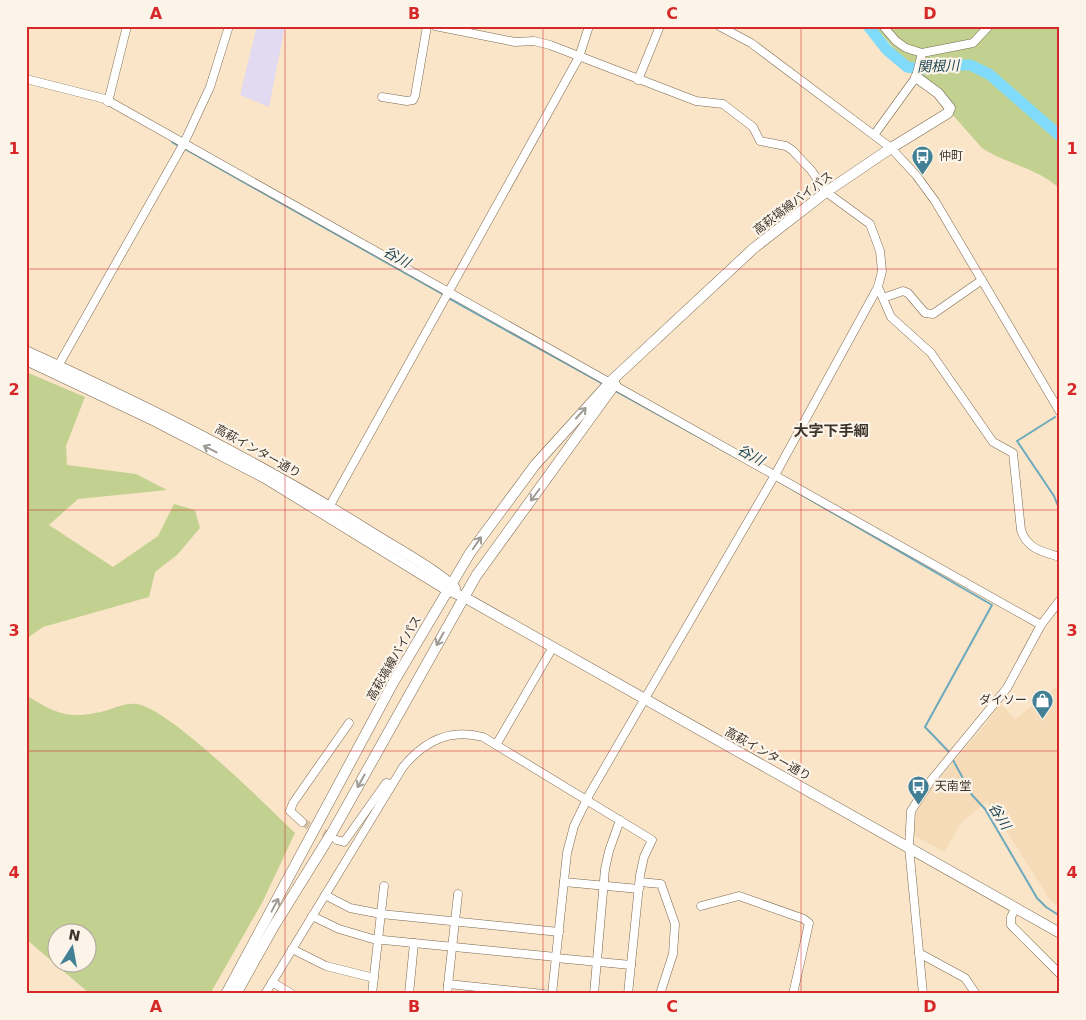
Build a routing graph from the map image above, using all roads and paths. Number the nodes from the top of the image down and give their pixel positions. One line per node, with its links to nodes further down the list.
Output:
1 (127, 26): 16 (street)
2 (229, 26): 18 (street)
3 (427, 26): 15 (street)
4 (435, 26): 11 (street)
5 (589, 26): 11 (street)
6 (660, 26): 14 (street)
7 (883, 26): 10 (street)
8 (990, 26): 10 (street)
9 (722, 27): 17 (street)
10 (921, 56): 12 (street)
11 (579, 57): 14 (street); 23 (street)
12 (917, 74): 17 (street); 19 (main road, 高萩塙線バイパス)
13 (26, 79): 16 (street)
14 (638, 80): 20 (street)
15 (382, 97)
16 (108, 102): 18 (street)
17 (874, 135): 19 (street)
18 (184, 143): 23 (street); 27 (street)
19 (891, 148): 20 (main road, 高萩塙線バイパス); 21 (street)
20 (826, 192): 22 (street); 28 (main road, 高萩塙線バイパス)
21 (982, 280): 24 (street); 29 (street)
22 (878, 287): 24 (street); 30 (street)
23 (449, 292): 28 (street); 31 (street)
24 (883, 298): 32 (street)
25 (26, 351): 27 (main road, 高萩インター通り)
26 (26, 360): 31 (main road, 高萩インター通り, one-way to 26)
27 (58, 366): 31 (main road, 高萩インター通り)
28 (612, 384): 30 (street); 33 (main road, 高萩塙線バイパス, one-way to 28); 34 (main road, 高萩塙線バイパス, one-way to 34)
29 (1060, 412)
30 (775, 475): 36 (street); 38 (street)
31 (327, 510): 33 (main road, 高萩インター通り)
32 (1060, 557)
33 (449, 587): 34 (main road, 高萩インター通り); 72 (main road, 高萩塙線バイパス, one-way to 33)
34 (464, 597): 37 (main road, 高萩インター通り); 73 (main road, 高萩塙線バイパス, one-way to 73)
35 (1060, 600): 36 (street)
36 (1041, 625): 46 (street)
37 (553, 647): 38 (main road, 高萩インター通り); 40 (street)
38 (646, 699): 42 (street); 46 (main road, 高萩インター通り)
39 (349, 723): 44 (street)
40 (496, 745): 41 (street); 42 (street)
41 (392, 784): 45 (street); 52 (street)
42 (587, 800): 43 (street); 47 (street)
43 (620, 820): 48 (street); 50 (street)
44 (302, 822)
45 (337, 840)
46 (909, 847): 54 (main road, 高萩インター通り); 64 (street)
47 (564, 882): 48 (street); 58 (street)
48 (604, 885): 50 (street); 66 (street)
49 (384, 886): 55 (street)
50 (639, 886): 67 (street); 83 (street)
51 (458, 894): 57 (street)
52 (325, 895): 55 (street); 56 (street)
53 (701, 906): 84 (street)
54 (1016, 907): 59 (main road, 高萩インター通り); 68 (street)
55 (381, 914): 57 (street); 60 (street)
56 (312, 916): 60 (street); 63 (street)
57 (455, 922): 58 (street); 62 (street)
58 (559, 932): 65 (street)
59 (1060, 932)
60 (378, 939): 61 (street); 69 (street)
61 (414, 943): 62 (street); 77 (street)
62 (452, 947): 65 (street); 71 (street)
63 (292, 949): 69 (street); 70 (street)
64 (919, 953): 85 (street); 86 (street)
65 (556, 958): 66 (street); 80 (street)
66 (597, 962): 67 (street); 81 (street)
67 (631, 965): 82 (street)
68 (1060, 974)
69 (374, 978): 76 (street)
70 (272, 982): 74 (street); 75 (street)
71 (448, 984): 78 (street); 79 (street)
72 (226, 994)
73 (236, 994)
74 (265, 994)
75 (292, 994)
76 (372, 994)
77 (409, 994)
78 (447, 994)
79 (544, 994)
80 (552, 994)
81 (594, 994)
82 (628, 994)
83 (660, 994)
84 (793, 994)
85 (923, 994)
86 (976, 994)

